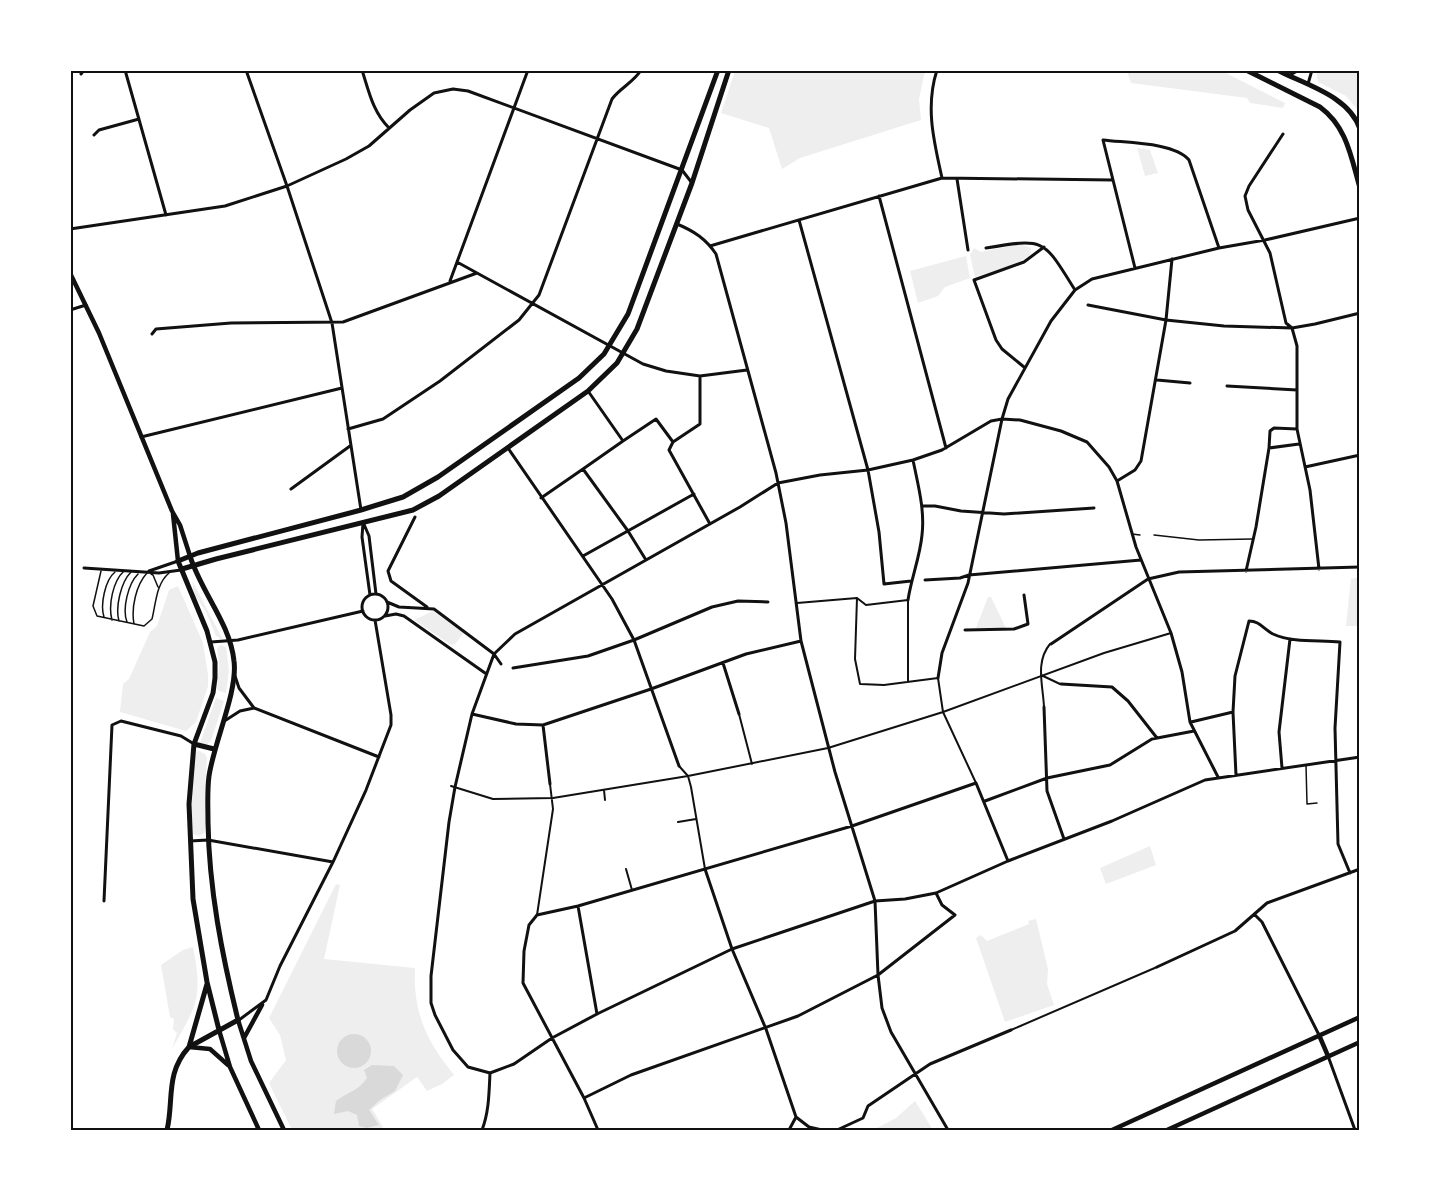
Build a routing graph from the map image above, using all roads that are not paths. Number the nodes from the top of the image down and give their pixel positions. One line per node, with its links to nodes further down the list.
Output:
1 (125, 70): 17 (street)
2 (246, 70): 28 (street)
3 (362, 70): 18 (street)
4 (528, 70): 16 (street)
5 (641, 70): 22 (street)
6 (718, 70): 23 (main road)
7 (729, 70): 27 (main road)
8 (936, 70): 24 (street)
9 (1246, 70): 15 (main road)
10 (1277, 70): 13 (main road)
11 (1299, 70): 13 (street)
12 (1312, 70): 14 (street)
13 (1287, 76): 14 (main road)
14 (1307, 86): 15 (main road); 19 (main road)
15 (1299, 97): 29 (main road)
16 (515, 108): 18 (street); 22 (street); 44 (street)
17 (139, 119): 21 (street); 31 (street)
18 (389, 128): 28 (street)
19 (1359, 129)
20 (1283, 134): 37 (street)
21 (94, 135)
22 (598, 140): 23 (street); 50 (street)
23 (682, 170): 27 (street); 33 (main road)
24 (942, 178): 25 (street); 30 (street)
25 (957, 179): 26 (street); 42 (street)
26 (1113, 180): 41 (street); 45 (street)
27 (692, 183): 35 (main road)
28 (287, 186): 31 (street); 56 (street)
29 (1359, 188)
30 (879, 196): 34 (street); 79 (street)
31 (166, 215): 36 (street)
32 (1359, 218): 37 (street)
33 (663, 220): 35 (main road); 59 (main road)
34 (799, 220): 38 (street); 85 (street)
35 (677, 224): 38 (street); 60 (main road)
36 (70, 229)
37 (1264, 240): 41 (street); 57 (street)
38 (710, 246): 62 (street)
39 (1044, 247): 40 (street); 49 (street); 61 (street)
40 (986, 248)
41 (1220, 248): 43 (street)
42 (968, 249)
43 (1172, 259): 45 (street); 55 (street)
44 (458, 262): 47 (street); 48 (street)
45 (1135, 268): 49 (street)
46 (70, 273): 52 (main road)
47 (477, 273): 48 (street); 50 (street)
48 (450, 281): 56 (street)
49 (1075, 290): 61 (street)
50 (534, 304): 59 (street); 71 (street)
51 (1088, 304): 55 (street)
52 (86, 305): 53 (street); 73 (main road)
53 (70, 310)
54 (1359, 313): 57 (street)
55 (1166, 320): 57 (street); 64 (street)
56 (332, 323): 58 (street); 67 (street)
57 (1292, 328): 68 (street)
58 (152, 334)
59 (609, 346): 60 (street); 93 (main road)
60 (623, 355): 63 (street); 69 (main road)
61 (1024, 367): 70 (street)
62 (747, 370): 63 (street); 87 (street)
63 (699, 376): 75 (street)
64 (1157, 380): 65 (street); 86 (street)
65 (1190, 383)
66 (1227, 386): 68 (street)
67 (342, 388): 71 (street); 73 (street)
68 (1297, 390): 72 (street)
69 (588, 392): 74 (street); 78 (main road)
70 (1002, 419): 79 (street); 86 (street); 95 (street)
71 (348, 429): 77 (street)
72 (1297, 429): 76 (street); 80 (street)
73 (141, 437): 94 (main road)
74 (623, 441): 75 (street); 84 (street)
75 (673, 442): 89 (street)
76 (1299, 444): 80 (street); 83 (street)
77 (351, 445): 88 (street); 93 (street)
78 (507, 447): 90 (street); 97 (main road)
79 (946, 448): 82 (street)
80 (1269, 448): 103 (street)
81 (1359, 455): 83 (street)
82 (913, 460): 85 (street); 91 (street)
83 (1305, 467): 113 (street)
84 (584, 469): 90 (street); 99 (street)
85 (868, 470): 87 (street); 125 (street)
86 (1117, 481): 100 (street)
87 (778, 483): 98 (street); 135 (street)
88 (291, 489)
89 (694, 494): 98 (street); 99 (street)
90 (541, 498): 105 (street)
91 (922, 506): 95 (street); 125 (street)
92 (1094, 508): 95 (street)
93 (361, 510): 97 (main road); 104 (main road)
94 (172, 511): 104 (main road); 108 (main road)
95 (982, 512): 122 (street)
96 (414, 517): 136 (street)
97 (363, 521): 109 (main road); 128 (street); 129 (street)
98 (710, 524): 106 (street)
99 (628, 531): 105 (street); 106 (street)
100 (1131, 534): 101 (lane); 107 (street)
101 (1140, 534)
102 (1154, 535): 103 (lane)
103 (1253, 539): 119 (street)
104 (190, 556): 108 (main road); 109 (main road)
105 (583, 556): 126 (street)
106 (646, 560): 126 (street)
107 (1141, 560): 122 (street); 123 (street)
108 (178, 561): 112 (main road); 120 (street)
109 (193, 565): 112 (main road); 153 (main road)
110 (1359, 567): 113 (street)
111 (84, 568): 114 (street)
112 (182, 569): 121 (street); 152 (main road)
113 (1320, 569): 119 (street)
114 (101, 570): 115 (street); 139 (lane)
115 (116, 570): 116 (street); 139 (lane)
116 (124, 571): 117 (street); 140 (lane)
117 (132, 571): 118 (street); 142 (lane)
118 (140, 571): 120 (street); 143 (lane)
119 (1246, 571): 123 (street)
120 (147, 572): 121 (street); 127 (lane); 144 (lane)
121 (169, 573): 127 (lane)
122 (969, 575): 124 (street); 146 (street)
123 (1148, 579): 148 (street); 154 (street)
124 (925, 580)
125 (911, 581): 132 (street)
126 (603, 584): 150 (street); 155 (street)
127 (159, 589): 144 (lane)
128 (376, 594): 129 (street); 133 (street)
129 (370, 595): 137 (street)
130 (1024, 595): 145 (street)
131 (857, 598): 132 (street); 135 (street); 163 (street)
132 (908, 600): 163 (street)
133 (387, 602): 136 (street); 138 (street)
134 (768, 602): 150 (street)
135 (796, 603): 151 (street)
136 (429, 608): 155 (street)
137 (363, 611): 141 (street); 153 (street)
138 (385, 616): 141 (street); 160 (street)
139 (104, 618): 140 (lane)
140 (112, 620): 142 (lane)
141 (375, 620): 180 (street)
142 (119, 622): 143 (lane)
143 (127, 623): 144 (lane)
144 (135, 625)
145 (965, 630)
146 (950, 631): 147 (street); 162 (street)
147 (955, 631)
148 (1171, 633): 161 (street); 172 (street)
149 (1290, 639): 169 (street); 182 (street); 186 (street)
150 (634, 640): 158 (street); 165 (street)
151 (801, 641): 156 (street); 178 (street)
152 (211, 642): 153 (street); 177 (main road)
153 (230, 642): 159 (main road)
154 (1050, 644): 161 (street)
155 (494, 654): 157 (street); 160 (street)
156 (723, 663): 165 (street); 171 (street)
157 (501, 664)
158 (513, 668)
159 (234, 672): 167 (street); 173 (main road)
160 (485, 673): 170 (street)
161 (1041, 675): 164 (street); 166 (street); 168 (street)
162 (938, 678): 163 (street); 168 (street)
163 (908, 681)
164 (1061, 684): 176 (street)
165 (651, 689): 174 (street); 185 (street)
166 (1044, 707): 190 (street)
167 (254, 708): 173 (street); 180 (street)
168 (943, 712): 178 (street); 191 (street)
169 (1233, 712): 172 (street); 187 (street)
170 (472, 714): 174 (street); 193 (street)
171 (739, 714): 183 (street)
172 (1190, 722): 175 (street)
173 (222, 724): 179 (main road)
174 (543, 725): 192 (street)
175 (1195, 730): 176 (street); 189 (street)
176 (1157, 738): 190 (street)
177 (194, 744): 179 (main road); 204 (main road); 213 (street)
178 (828, 748): 183 (street); 201 (street)
179 (214, 749): 203 (main road)
180 (379, 757): 206 (street)
181 (1359, 757): 182 (street)
182 (1336, 759): 184 (street); 210 (street)
183 (752, 764): 188 (street)
184 (1305, 765): 186 (street); 198 (lane)
185 (679, 766): 188 (street)
186 (1282, 768): 187 (street)
187 (1236, 775): 189 (street)
188 (688, 776): 194 (street); 199 (street)
189 (1218, 777): 202 (street)
190 (1047, 778): 197 (street); 202 (street)
191 (976, 783): 197 (street); 201 (street)
192 (550, 784): 195 (street)
193 (453, 786): 195 (street); 236 (street)
194 (604, 790): 195 (street); 196 (street)
195 (553, 798): 217 (street)
196 (605, 800)
197 (985, 801): 205 (street)
198 (1317, 803)
199 (697, 819): 200 (street); 207 (street)
200 (678, 822)
201 (852, 826): 207 (street); 214 (street)
202 (1064, 839): 205 (street)
203 (208, 840): 204 (street); 206 (street); 225 (main road)
204 (189, 841): 221 (main road)
205 (1008, 861): 212 (street)
206 (333, 862): 222 (street)
207 (705, 869): 211 (street); 218 (street)
208 (626, 870): 211 (street)
209 (1359, 870): 210 (street)
210 (1350, 873): 216 (street)
211 (632, 890): 215 (street)
212 (936, 893): 214 (street); 220 (street)
213 (104, 901)
214 (875, 901): 218 (street); 220 (street)
215 (578, 906): 217 (street); 223 (street)
216 (1254, 914): 219 (street); 229 (street)
217 (537, 915): 231 (street)
218 (732, 949): 223 (street); 226 (street)
219 (1157, 967): 228 (street)
220 (878, 975): 226 (street); 237 (street)
221 (207, 982): 227 (main road); 233 (main road)
222 (262, 1005): 225 (street); 230 (main road)
223 (597, 1014): 231 (street)
224 (1359, 1017): 229 (main road)
225 (238, 1020): 227 (main road); 230 (main road)
226 (766, 1029): 238 (street); 239 (street)
227 (219, 1030): 233 (main road); 235 (main road)
228 (1011, 1030): 237 (street)
229 (1319, 1035): 234 (main road); 250 (main road)
230 (244, 1038): 243 (main road)
231 (552, 1038): 236 (street); 238 (street)
232 (1359, 1042): 234 (main road)
233 (189, 1047): 235 (main road); 241 (main road)
234 (1328, 1056): 251 (main road); 252 (street)
235 (230, 1066): 242 (main road)
236 (490, 1073): 244 (street)
237 (915, 1074): 248 (street); 249 (street)
238 (584, 1098): 245 (street)
239 (796, 1117): 240 (street); 246 (street)
240 (808, 1129): 247 (street)
241 (167, 1131)
242 (260, 1131)
243 (284, 1131)
244 (482, 1131)
245 (598, 1131)
246 (789, 1131)
247 (822, 1131)
248 (837, 1131)
249 (948, 1131)
250 (1112, 1131)
251 (1167, 1131)
252 (1355, 1131)

